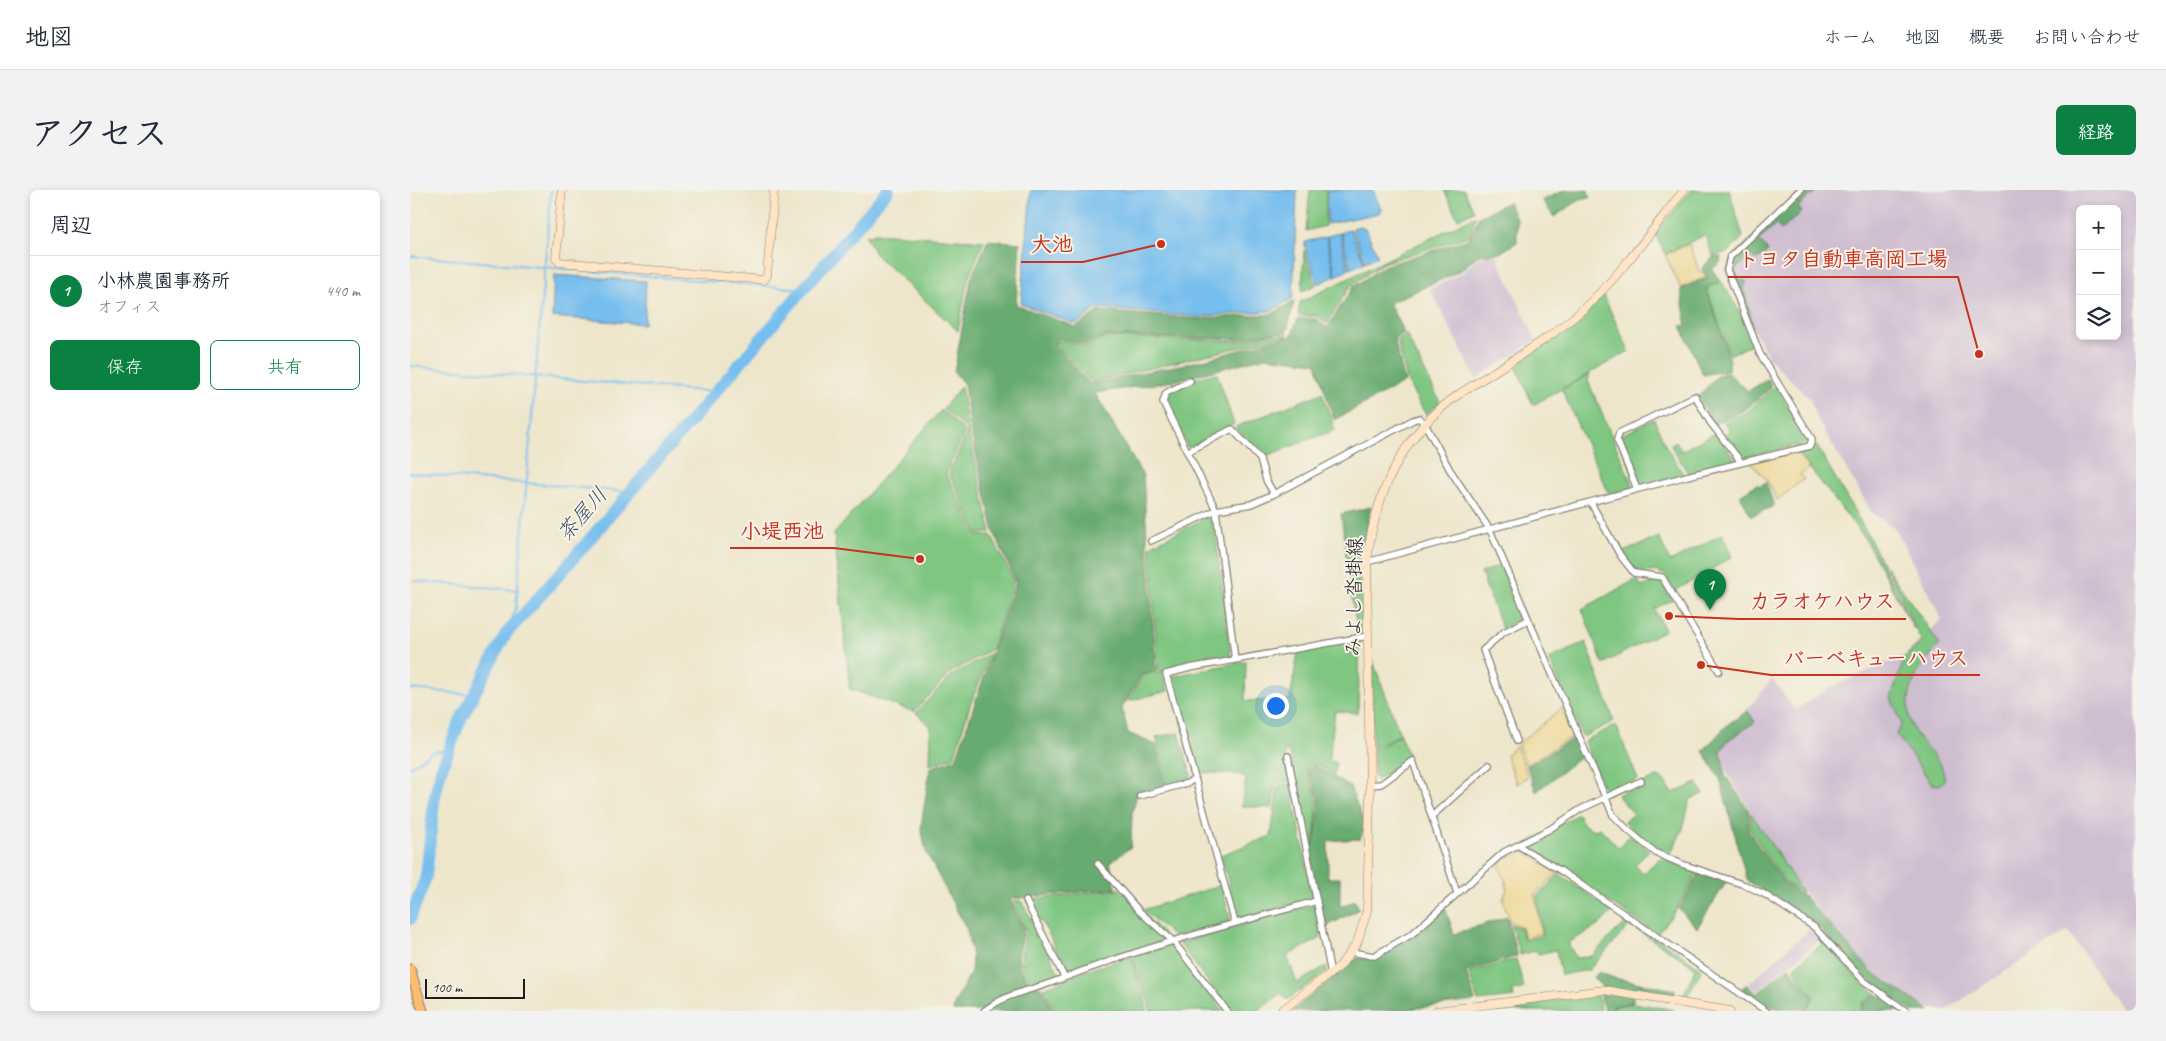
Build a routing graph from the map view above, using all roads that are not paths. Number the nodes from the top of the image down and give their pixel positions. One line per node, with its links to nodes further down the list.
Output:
1 (562, 190): 2 (main road)
2 (774, 190)
3 (1684, 190): 6 (main road, みよし沓掛線)
4 (1800, 190): 8 (street)
5 (1190, 381): 7 (street)
6 (1424, 424): 10 (street); 13 (street); 15 (main road, みよし沓掛線)
7 (1187, 452): 10 (street); 12 (street)
8 (1741, 462): 9 (street); 9 (street)
9 (1637, 489): 11 (street)
10 (1274, 494): 12 (street)
11 (1591, 503): 13 (street); 19 (street)
12 (1216, 510): 14 (street); 18 (street)
13 (1490, 530): 15 (street); 16 (street)
14 (1151, 541)
15 (1368, 562): 17 (main road, みよし沓掛線)
16 (1528, 620): 20 (street); 27 (street)
17 (1368, 636): 18 (street); 25 (main road, みよし沓掛線)
18 (1235, 660): 23 (street)
19 (1719, 672)
20 (1517, 741)
21 (1288, 756): 33 (street)
22 (1489, 765): 28 (street)
23 (1194, 779): 26 (street); 34 (street)
24 (1641, 781): 27 (street)
25 (1370, 785): 28 (street); 36 (main road, みよし沓掛線)
26 (1140, 796)
27 (1605, 798): 29 (street); 47 (street)
28 (1432, 816): 31 (street)
29 (1519, 846): 31 (street); 46 (street)
30 (1098, 864): 35 (street)
31 (1457, 893): 36 (street)
32 (1026, 901): 39 (street)
33 (1317, 901): 34 (street); 38 (street)
34 (1235, 923): 35 (street)
35 (1173, 941): 39 (street); 43 (street)
36 (1351, 952): 38 (main road, みよし沓掛線)
37 (410, 969): 40 (main road)
38 (1331, 974): 41 (main road, みよし沓掛線)
39 (1064, 977): 42 (street)
40 (422, 1010)
41 (1284, 1010)
42 (984, 1011)
43 (1227, 1011)
44 (1436, 1011): 45 (main road)
45 (1730, 1011)
46 (1766, 1011)
47 (1906, 1011)

